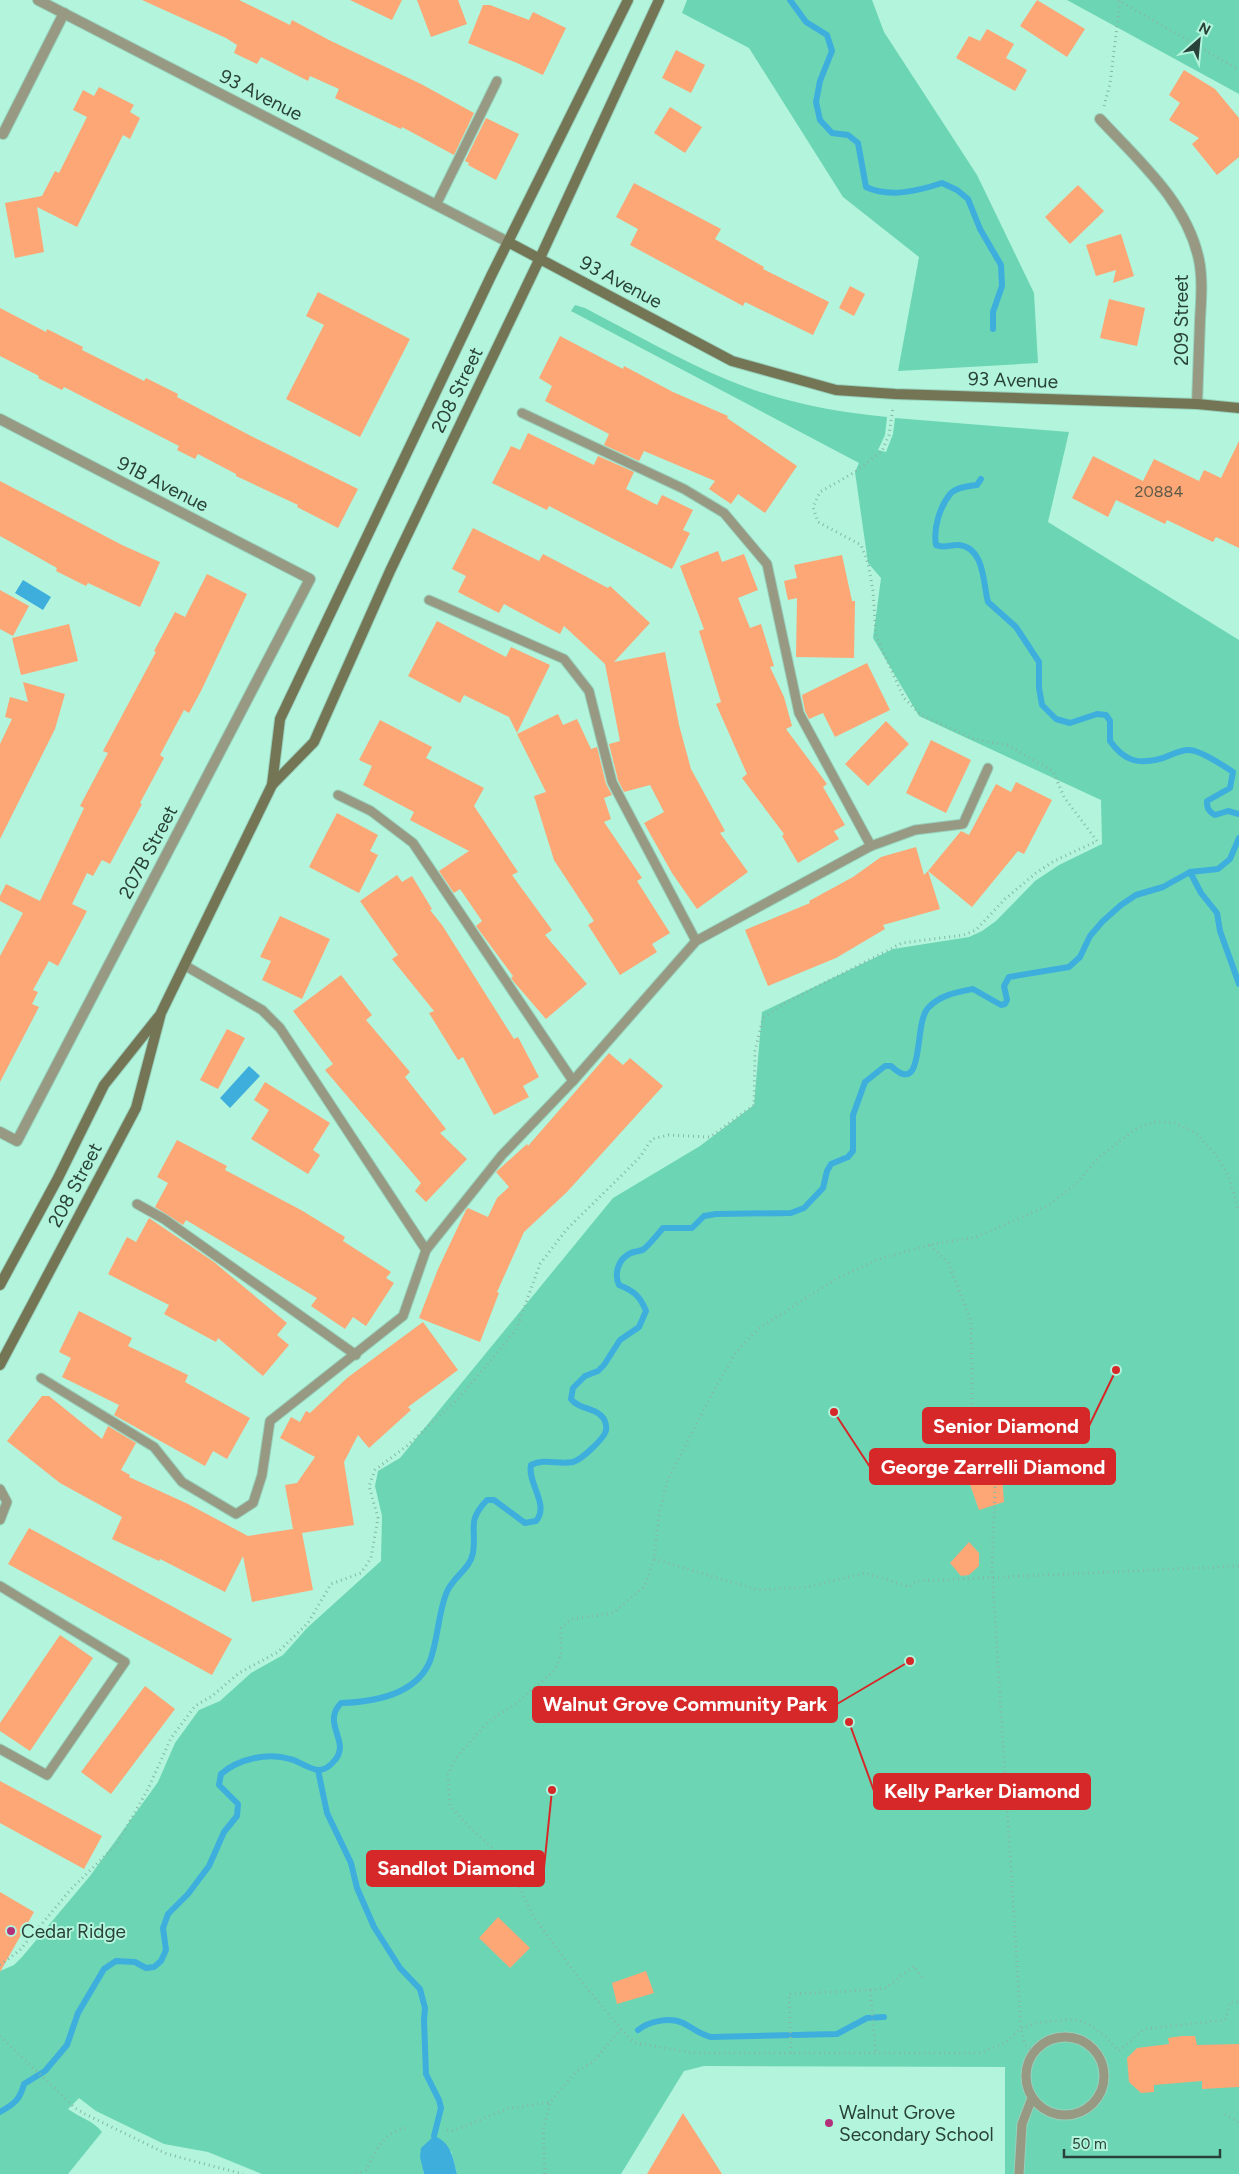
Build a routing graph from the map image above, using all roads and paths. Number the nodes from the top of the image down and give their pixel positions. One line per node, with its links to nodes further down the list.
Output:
1 (38, 0): 5 (street, 93 Avenue)
2 (628, 0): 11 (main road, 208 Street)
3 (658, 0): 12 (main road, 208 Street)
4 (1119, 1): 6 (path); 8 (path)
5 (64, 13): 9 (street); 10 (street, 93 Avenue)
6 (1239, 70)
7 (497, 81): 10 (lane)
8 (1100, 118): 14 (street, 209 Street)
9 (3, 134)
10 (436, 205): 11 (street, 93 Avenue)
11 (508, 242): 12 (main road, 93 Avenue); 21 (main road, 208 Street)
12 (540, 258): 13 (main road, 93 Avenue); 21 (main road, 208 Street)
13 (895, 394): 14 (main road, 93 Avenue); 44 (path)
14 (1197, 404): 15 (main road, 93 Avenue)
15 (1239, 408)
16 (522, 413): 23 (lane)
17 (0, 419): 18 (street, 91B Avenue)
18 (310, 579): 28 (street, 207B Street)
19 (429, 600): 24 (lane)
20 (988, 768): 23 (lane)
21 (272, 785): 25 (main road, 208 Street)
22 (338, 795): 27 (lane)
23 (871, 846): 24 (lane)
24 (696, 941): 27 (lane)
25 (184, 965): 26 (main road, 208 Street); 32 (lane)
26 (161, 1013): 33 (main road, 208 Street); 35 (main road, 208 Street)
27 (573, 1081): 32 (lane)
28 (0, 1132)
29 (137, 1204): 34 (lane)
30 (1239, 1211): 31 (path)
31 (928, 1245): 39 (path); 41 (path)
32 (426, 1250): 34 (lane)
33 (0, 1285)
34 (356, 1355): 36 (lane)
35 (0, 1365)
36 (41, 1378)
37 (0, 1489): 38 (lane)
38 (0, 1520)
39 (654, 1559): 41 (path); 49 (path)
40 (1239, 1566): 41 (path)
41 (993, 1578): 48 (path)
42 (0, 1586): 43 (lane)
43 (0, 1748)
44 (0, 1965)
45 (923, 1979): 46 (path)
46 (870, 1990): 52 (path); 53 (path)
47 (1239, 2002): 48 (path)
48 (1021, 2028): 51 (path); 53 (path)
49 (621, 2030): 52 (path); 55 (path)
50 (0, 2036): 60 (path)
51 (1034, 2052): 54 (lane); 54 (lane)
52 (791, 2053): 53 (path)
53 (876, 2053)
54 (1032, 2098): 63 (lane)
55 (550, 2102): 59 (path); 62 (path)
56 (1225, 2114): 57 (path)
57 (1239, 2126)
58 (408, 2128): 61 (path)
59 (446, 2130)
60 (244, 2174)
61 (356, 2174)
62 (545, 2174)
63 (1020, 2174)

